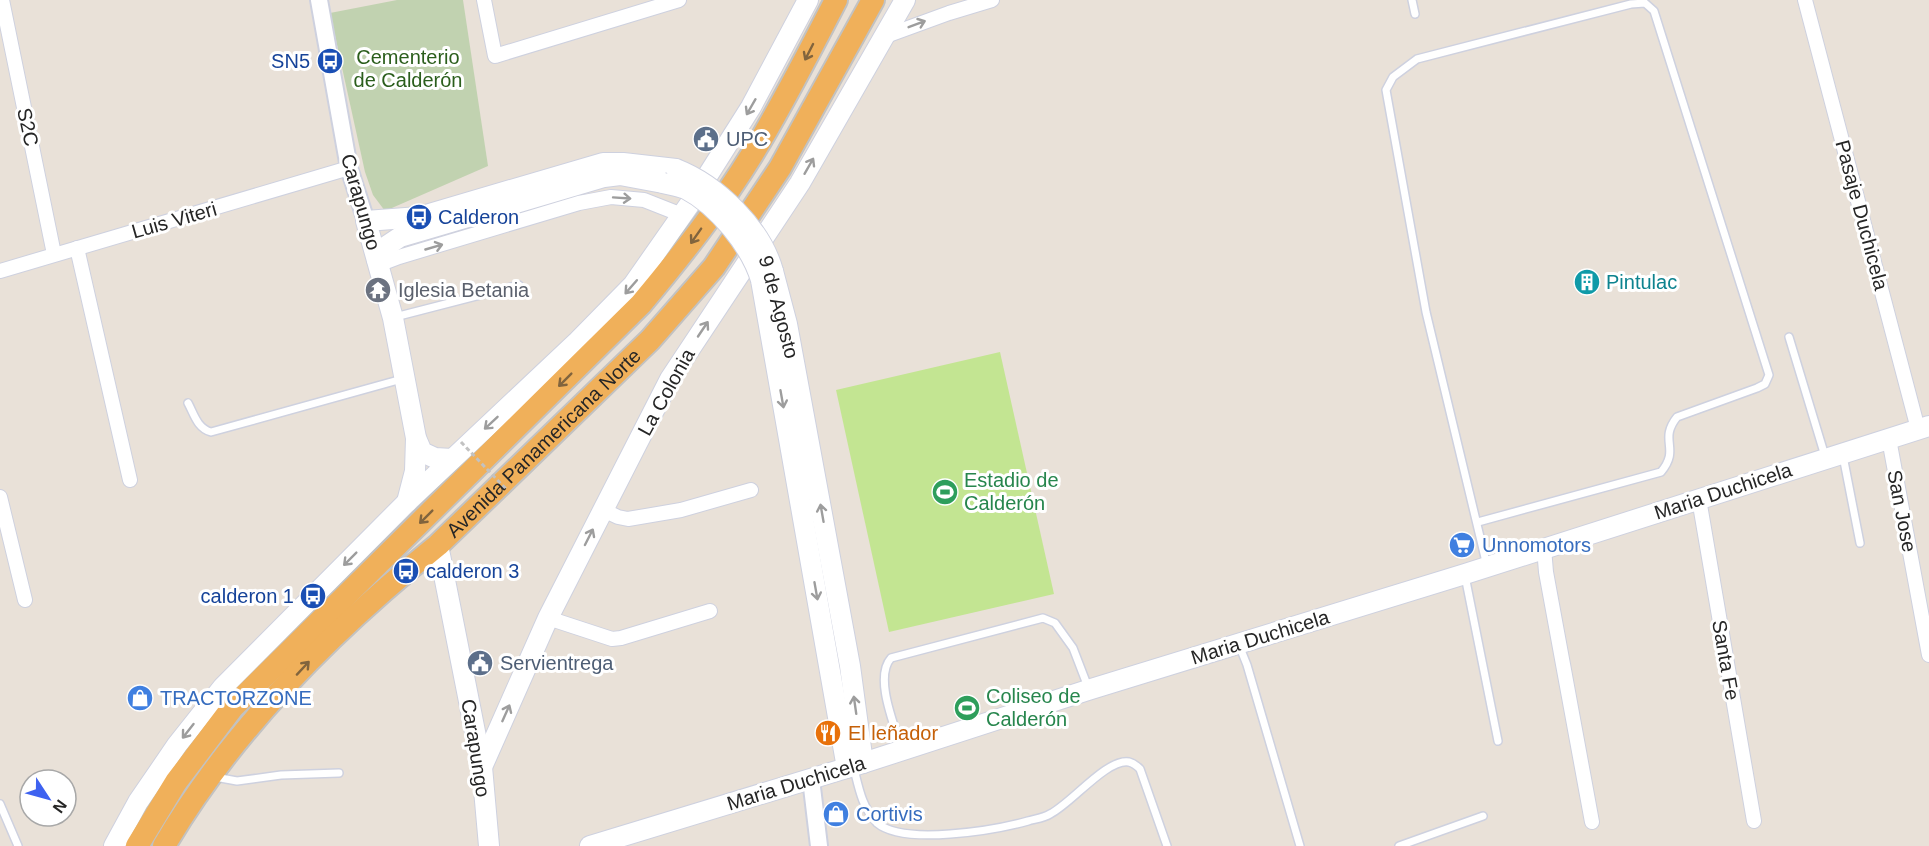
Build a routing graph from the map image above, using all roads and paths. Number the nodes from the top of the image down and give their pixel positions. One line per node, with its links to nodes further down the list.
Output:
1 (2, 0): 20 (street, S2C)
2 (319, 0): 15 (street, Carapungo)
3 (484, 0): 4 (street)
4 (679, 0)
5 (808, 0): 17 (main road, one-way to 17)
6 (836, 0): 65 (highway, Avenida Panamericana Norte, one-way to 65)
7 (873, 0): 42 (highway, Avenida Panamericana Norte)
8 (905, 0): 14 (main road)
9 (992, 0): 12 (street)
10 (1412, 0): 13 (lane)
11 (1805, 0): 28 (street, Pasaje Duchicela)
12 (947, 6): 14 (street, one-way to 12)
13 (1415, 14)
14 (886, 36): 39 (main road, La Colonia, one-way to 14)
15 (349, 168): 18 (street, Carapungo); 19 (street, Luis Viteri)
16 (670, 176): 18 (main road, 9 de Agosto); 21 (main road, 9 de Agosto); 54 (main road, 9 de Agosto, bridge)
17 (682, 215): 21 (street, one-way to 17); 31 (main road, one-way to 31)
18 (366, 221): 21 (main road, Carapungo)
19 (77, 248): 20 (street, Luis Viteri); 33 (street)
20 (54, 254): 22 (street, Luis Viteri)
21 (378, 263): 24 (main road, Carapungo)
22 (0, 271)
23 (519, 285): 24 (lane)
24 (393, 318): 26 (main road, Carapungo)
25 (1789, 337): 32 (lane)
26 (404, 378): 27 (lane); 29 (main road, Carapungo)
27 (188, 403)
28 (1924, 428): 30 (main road, Maria Duchicela)
29 (416, 438): 31 (main road); 38 (main road, Carapungo)
30 (1889, 439): 32 (main road, Maria Duchicela); 50 (street, San Jose)
31 (457, 450): 34 (path, bridge); 38 (main road)
32 (1835, 456): 37 (main road, Maria Duchicela); 41 (lane)
33 (130, 480)
34 (506, 489)
35 (751, 490): 39 (street)
36 (0, 497): 46 (street)
37 (1699, 499): 43 (main road, Maria Duchicela); 61 (street, Santa Fe)
38 (406, 502): 64 (main road, one-way to 64)
39 (603, 510): 48 (main road, La Colonia, one-way to 39)
40 (1478, 522): 40 (lane); 44 (lane)
41 (1860, 543)
42 (438, 545): 55 (main road, Carapungo); 57 (highway, Avenida Panamericana Norte, one-way to 42)
43 (1544, 548): 44 (main road, Maria Duchicela); 62 (street)
44 (1487, 566): 45 (main road, Maria Duchicela)
45 (1465, 574): 49 (main road, Maria Duchicela); 52 (lane)
46 (25, 600)
47 (710, 611): 48 (street)
48 (548, 618): 55 (main road, La Colonia, one-way to 48)
49 (1239, 644): 51 (main road, Maria Duchicela); 71 (lane)
50 (1929, 655)
51 (1088, 690): 53 (main road, Maria Duchicela); 53 (lane)
52 (1498, 741)
53 (902, 750): 54 (main road, Maria Duchicela)
54 (854, 765): 58 (main road, Maria Duchicela); 70 (lane)
55 (482, 767): 67 (main road, Carapungo)
56 (339, 773): 57 (lane)
57 (209, 776): 66 (highway, Avenida Panamericana Norte)
58 (811, 779): 68 (main road, Maria Duchicela); 69 (street)
59 (0, 804): 63 (lane)
60 (1483, 816): 72 (lane)
61 (1754, 821)
62 (1592, 822)
63 (18, 846)
64 (114, 846)
65 (136, 846)
66 (164, 846)
67 (489, 846)
68 (590, 846)
69 (819, 846)
70 (1167, 846)
71 (1300, 846)
72 (1399, 846)

